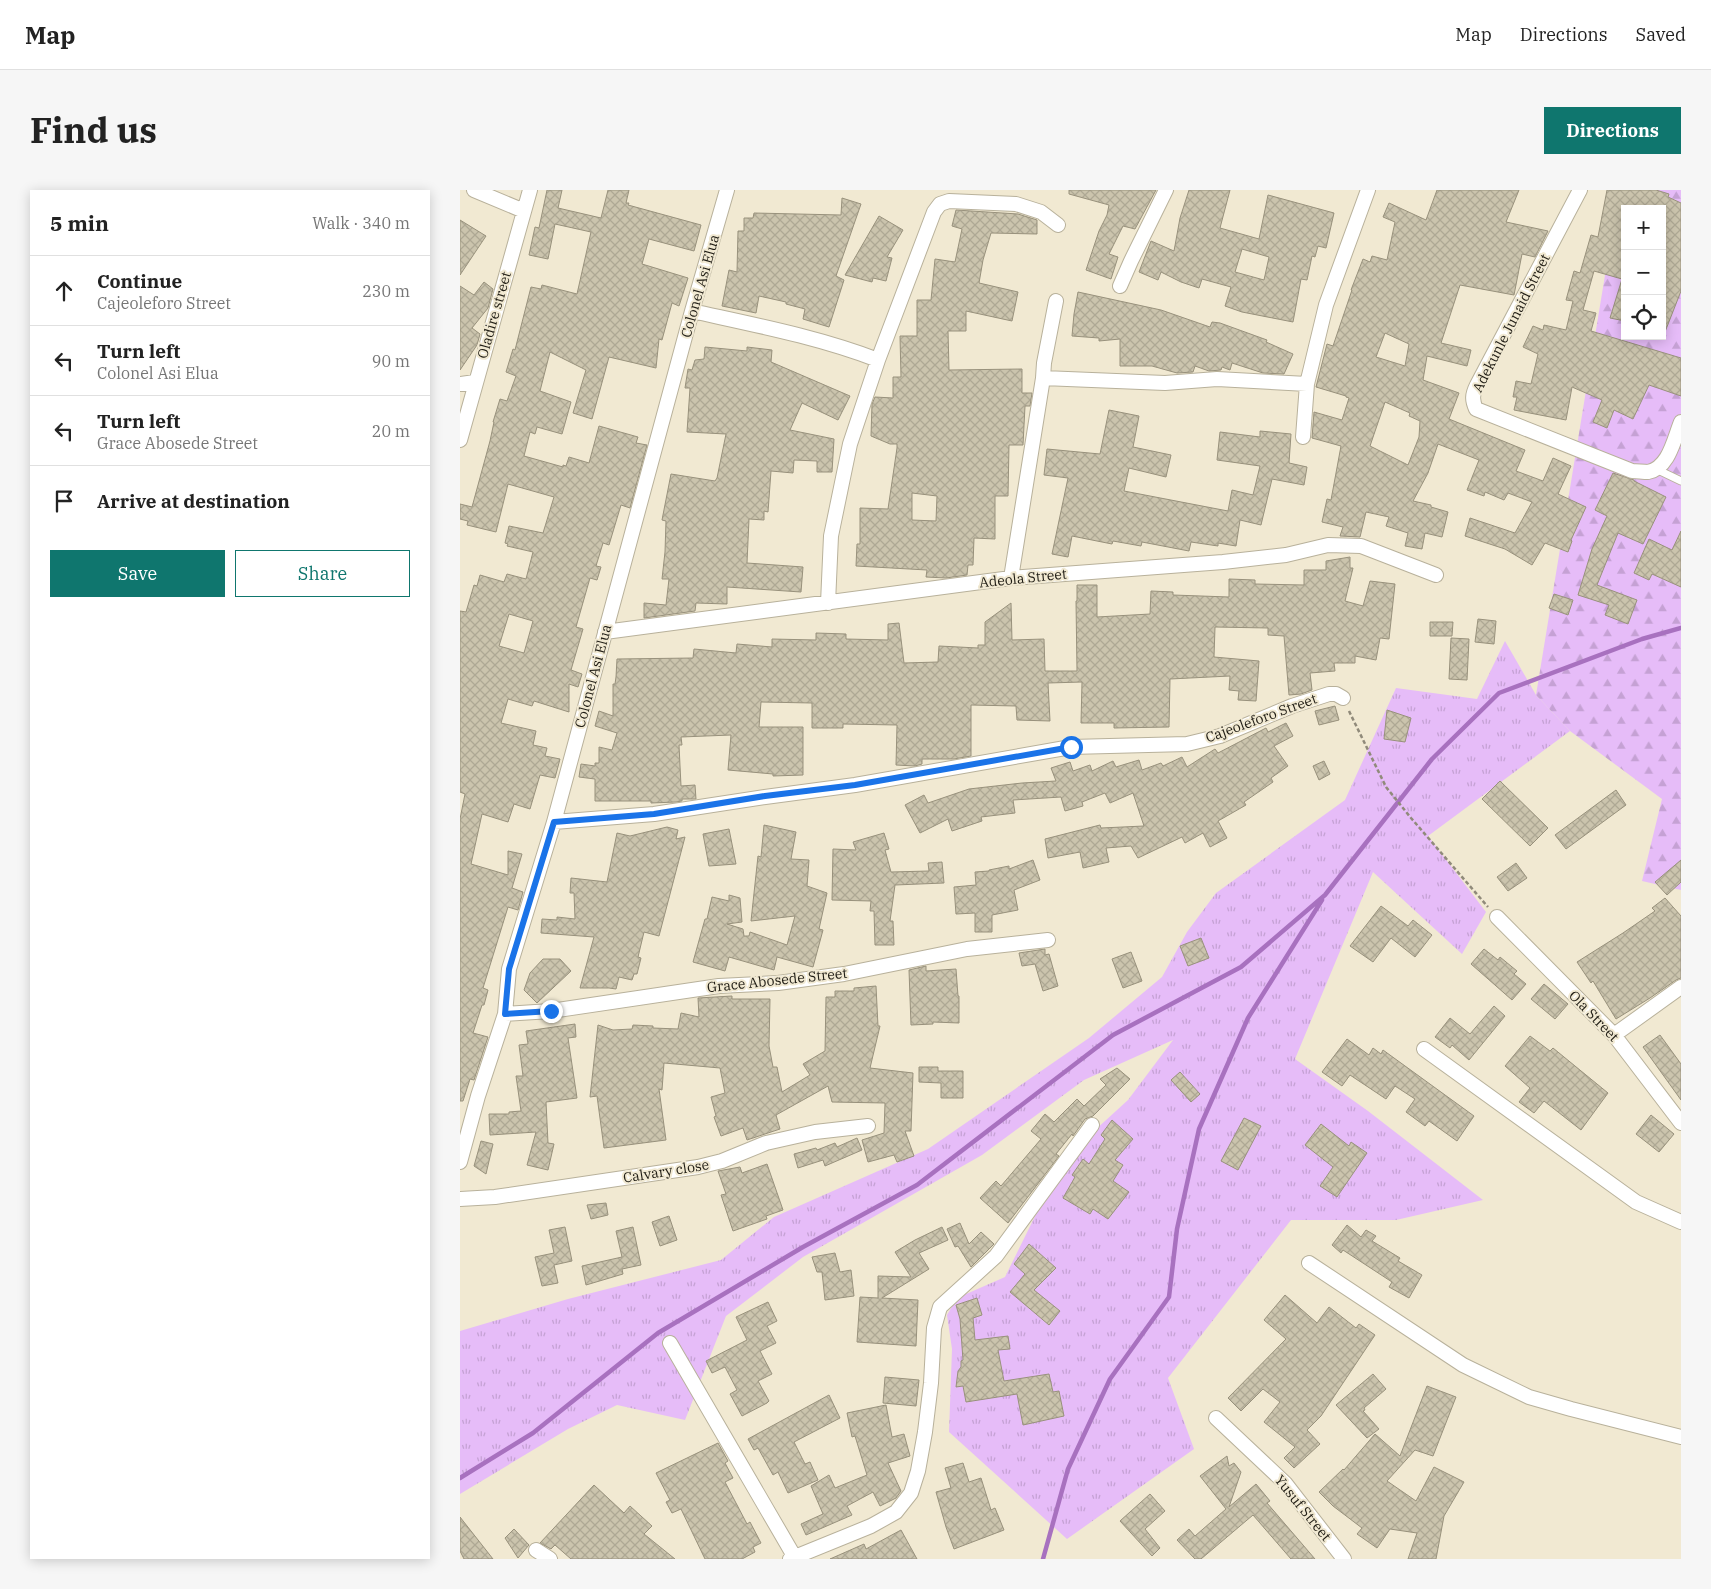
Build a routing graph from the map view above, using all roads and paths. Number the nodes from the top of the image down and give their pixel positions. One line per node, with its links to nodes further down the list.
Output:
1 (474, 190): 7 (street)
2 (530, 190): 7 (street, Oladire street)
3 (727, 190): 11 (street, Colonel Asi Elua)
4 (1166, 190): 9 (street)
5 (1368, 190): 16 (street)
6 (1580, 190): 20 (street, Adekunle Junaid Street)
7 (524, 211): 14 (street, Oladire street)
8 (1058, 225): 12 (street)
9 (1120, 286)
10 (1056, 301): 13 (street)
11 (692, 311): 12 (street); 25 (street, Colonel Asi Elua)
12 (878, 360): 24 (street)
13 (1043, 378): 16 (street); 23 (street)
14 (475, 382): 15 (street); 19 (street, Oladire street)
15 (460, 384)
16 (1307, 384): 18 (street)
17 (1681, 422): 20 (street)
18 (1303, 437)
19 (460, 440)
20 (1661, 465): 21 (lane)
21 (1681, 481)
22 (1436, 575): 23 (street, Adeola Street)
23 (1011, 578): 24 (street, Adeola Street)
24 (828, 603): 25 (street, Adeola Street)
25 (606, 632): 27 (street, Colonel Asi Elua)
26 (1343, 698): 27 (street, Cajeoleforo Street); 28 (path)
27 (554, 822): 31 (street, Colonel Asi Elua)
28 (1497, 917): 32 (street, Ola Street)
29 (1048, 940): 31 (street, Grace Abosede Street)
30 (1681, 988): 32 (street)
31 (505, 1014): 37 (street, Colonel Asi Elua)
32 (1614, 1035): 34 (street, Ola Street)
33 (1424, 1049): 39 (street)
34 (1681, 1123)
35 (1092, 1125): 45 (street)
36 (868, 1126): 38 (street, Calvary close)
37 (460, 1162)
38 (460, 1198)
39 (1681, 1222)
40 (1309, 1263): 43 (street)
41 (670, 1343): 45 (street)
42 (1216, 1418): 47 (street, Yusuf Street)
43 (1681, 1436)
44 (536, 1550): 46 (street)
45 (792, 1558)
46 (550, 1559)
47 (1344, 1559)

